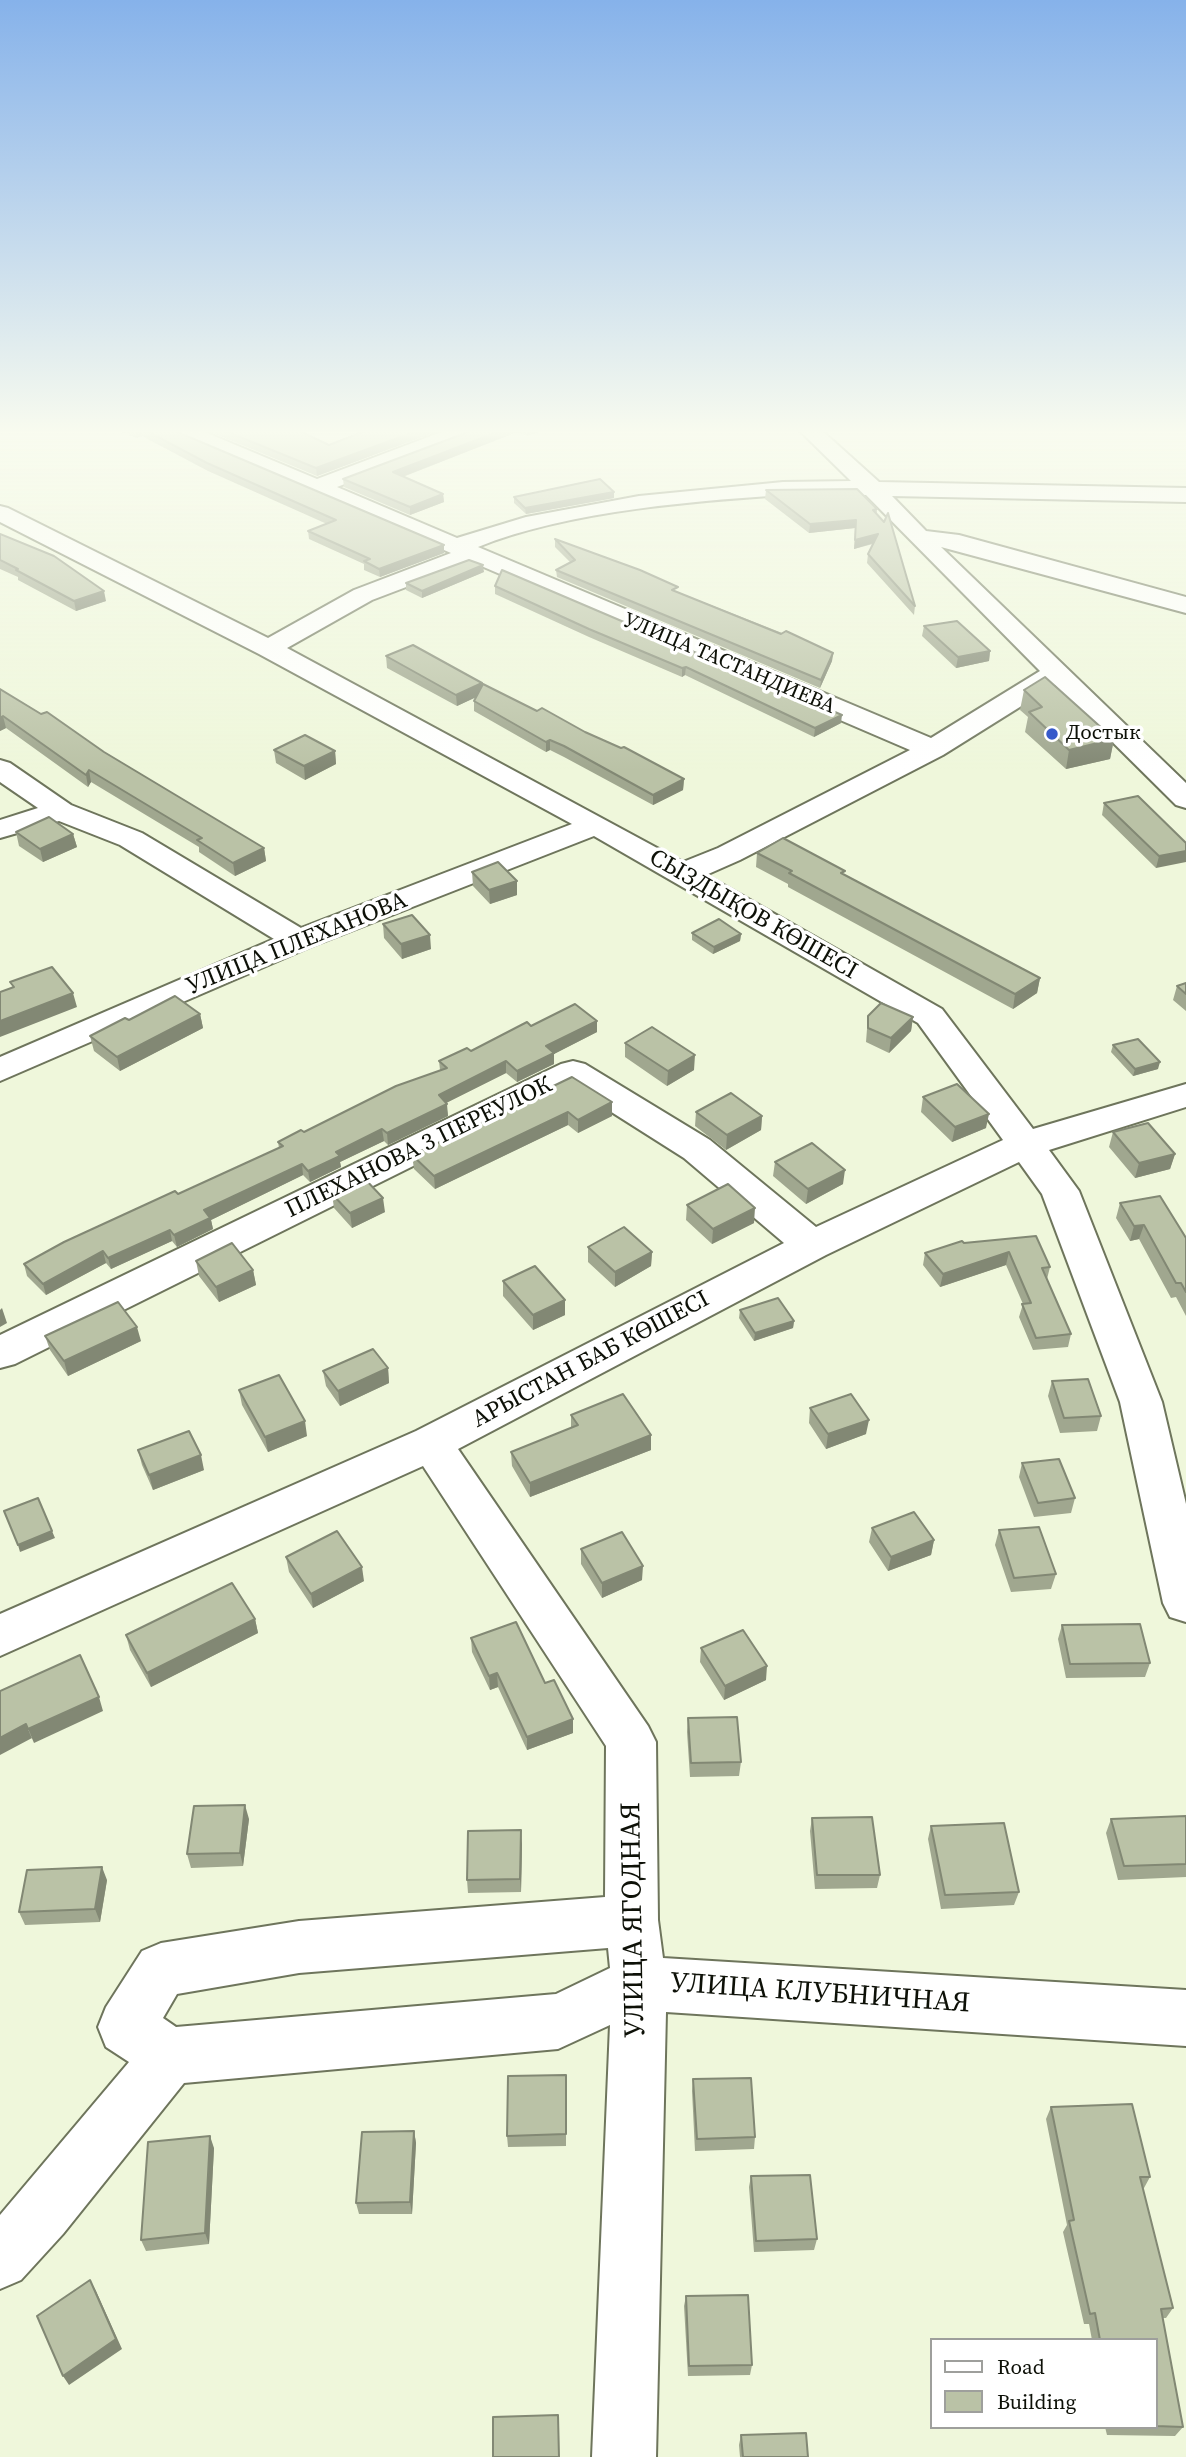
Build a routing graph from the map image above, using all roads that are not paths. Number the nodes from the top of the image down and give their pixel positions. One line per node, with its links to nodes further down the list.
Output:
1 (59, 543): 8 (street, СЫЗДЫҚОВ КӨШЕСІ)
2 (448, 543): 6 (street, УЛИЦА ТАСТАНДИЕВА)
3 (473, 543): 6 (street)
4 (924, 543): 9 (street)
5 (960, 543): 7 (street)
6 (465, 550): 8 (street); 10 (street, УЛИЦА ТАСТАНДИЕВА)
7 (1186, 605)
8 (268, 648): 14 (street, СЫЗДЫҚОВ КӨШЕСІ)
9 (1056, 673): 10 (street); 12 (street)
10 (933, 749): 16 (street)
11 (0, 769): 13 (street)
12 (1186, 799)
13 (61, 811): 15 (street); 17 (street)
14 (596, 825): 16 (street, СЫЗДЫҚОВ КӨШЕСІ); 17 (street, УЛИЦА ПЛЕХАНОВА)
15 (0, 829)
16 (682, 874): 20 (street, СЫЗДЫҚОВ КӨШЕСІ)
17 (299, 940): 18 (street, УЛИЦА ПЛЕХАНОВА)
18 (0, 1070)
19 (1186, 1095): 20 (street, АРЫСТАН БАБ КӨШЕСІ)
20 (1026, 1144): 21 (street, АРЫСТАН БАБ КӨШЕСІ); 24 (street, СЫЗДЫҚОВ КӨШЕСІ)
21 (812, 1245): 22 (street, ПЛЕХАНОВА 3 ПЕРЕУЛОК); 23 (street, АРЫСТАН БАБ КӨШЕСІ)
22 (0, 1353)
23 (431, 1443): 25 (street, АРЫСТАН БАБ КӨШЕСІ); 26 (street, УЛИЦА ЯГОДНАЯ)
24 (1186, 1603)
25 (0, 1636)
26 (631, 1920): 27 (street, УЛИЦА ЯГОДНАЯ); 29 (street)
27 (639, 1983): 28 (street, УЛИЦА КЛУБНИЧНАЯ); 29 (street, УЛИЦА КЛУБНИЧНАЯ); 31 (street, УЛИЦА ЯГОДНАЯ)
28 (1186, 2018)
29 (170, 2056): 30 (street)
30 (0, 2259)
31 (624, 2457)

